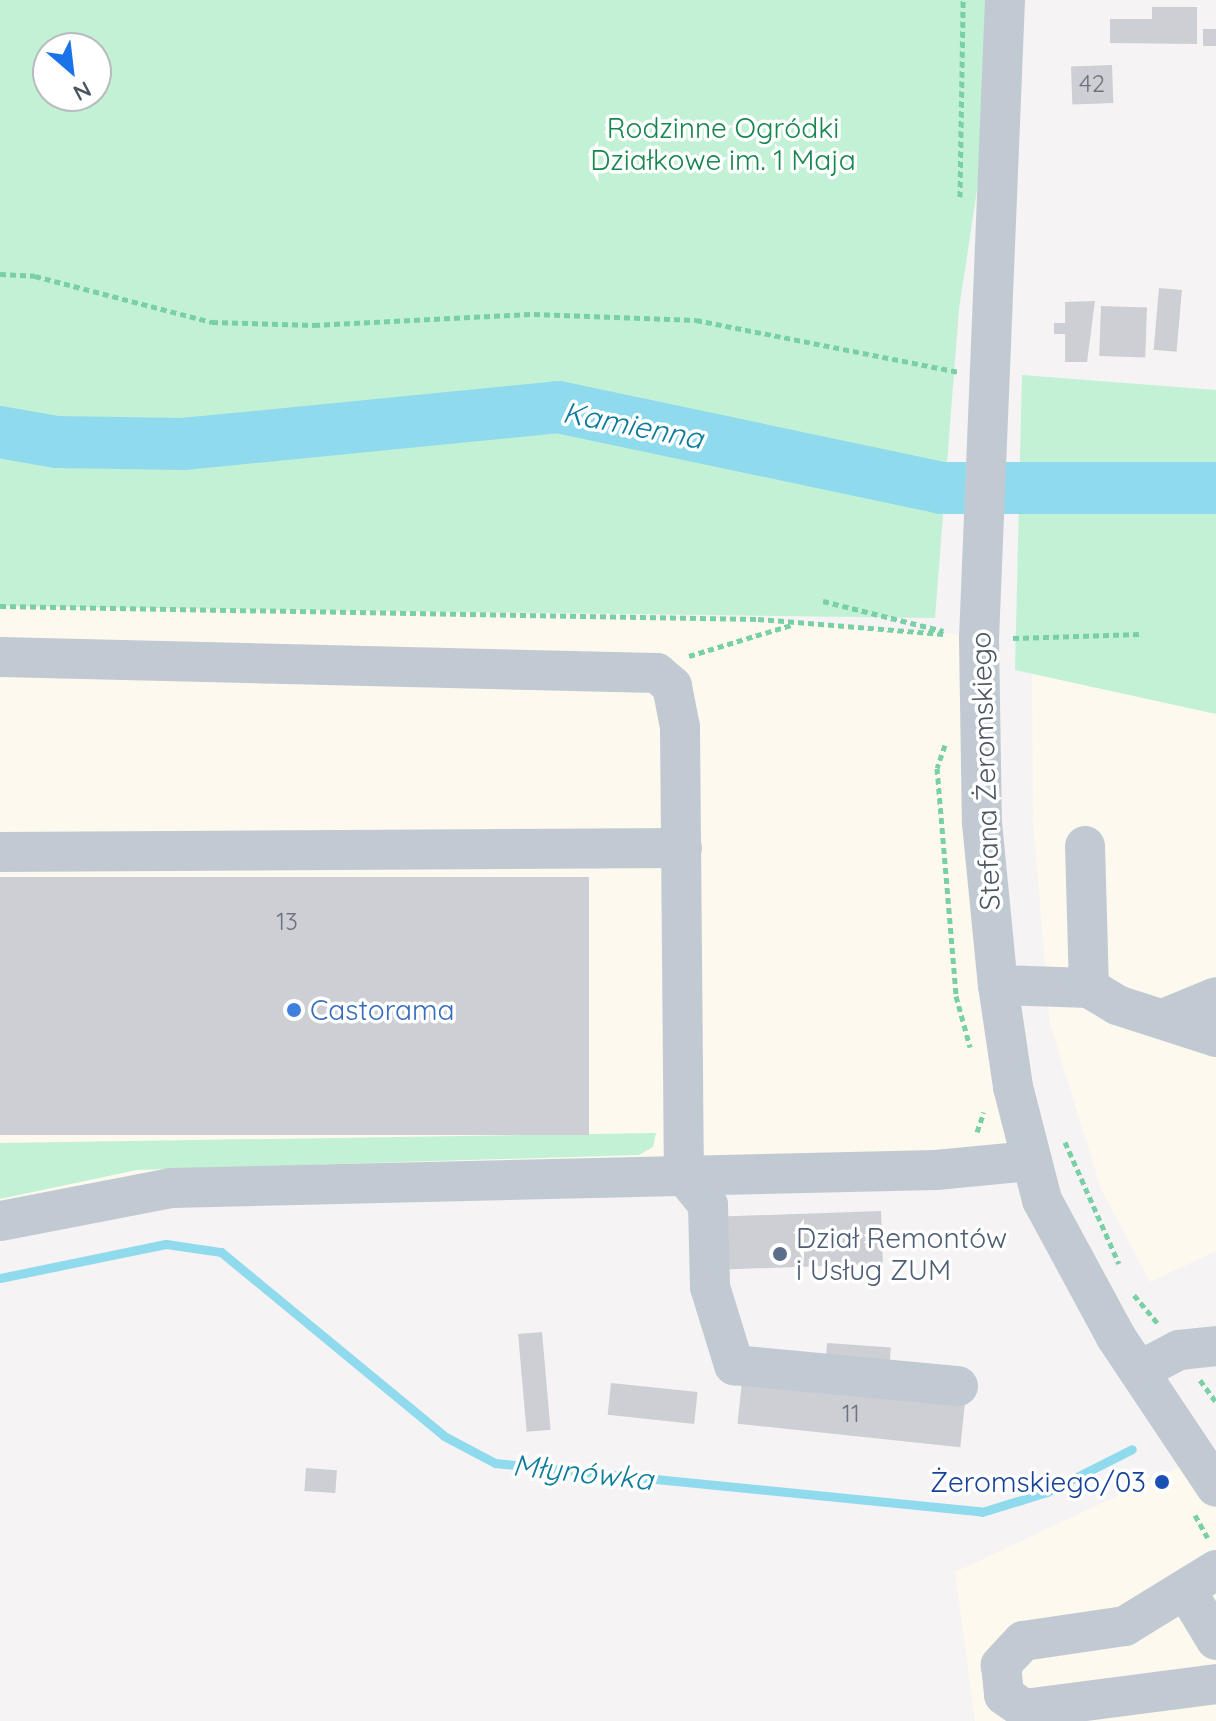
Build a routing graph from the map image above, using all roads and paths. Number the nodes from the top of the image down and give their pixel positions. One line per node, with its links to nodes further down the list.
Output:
1 (1005, 0): 3 (street, Stefana Żeromskiego)
2 (0, 274): 3 (path)
3 (979, 388): 12 (street, Stefana Żeromskiego)
4 (0, 606): 5 (path)
5 (799, 622): 6 (path); 8 (path)
6 (963, 635)
7 (0, 657): 8 (street)
8 (657, 673): 10 (street)
9 (1085, 846): 13 (street)
10 (682, 848): 11 (street); 18 (street)
11 (0, 852)
12 (998, 985): 13 (street); 17 (street, Stefana Żeromskiego)
13 (1089, 988): 15 (street)
14 (1216, 997): 15 (street)
15 (1163, 1019): 16 (street)
16 (1216, 1037)
17 (1029, 1161): 18 (street); 22 (street, Stefana Żeromskiego)
18 (684, 1175): 19 (street); 23 (street)
19 (0, 1221)
20 (1216, 1318): 21 (street)
21 (1197, 1348): 22 (street)
22 (1139, 1371): 24 (street, Stefana Żeromskiego)
23 (958, 1386)
24 (1216, 1487)
25 (1201, 1581): 26 (street); 28 (street)
26 (1216, 1640)
27 (1216, 1684): 28 (street)
28 (1012, 1713)

